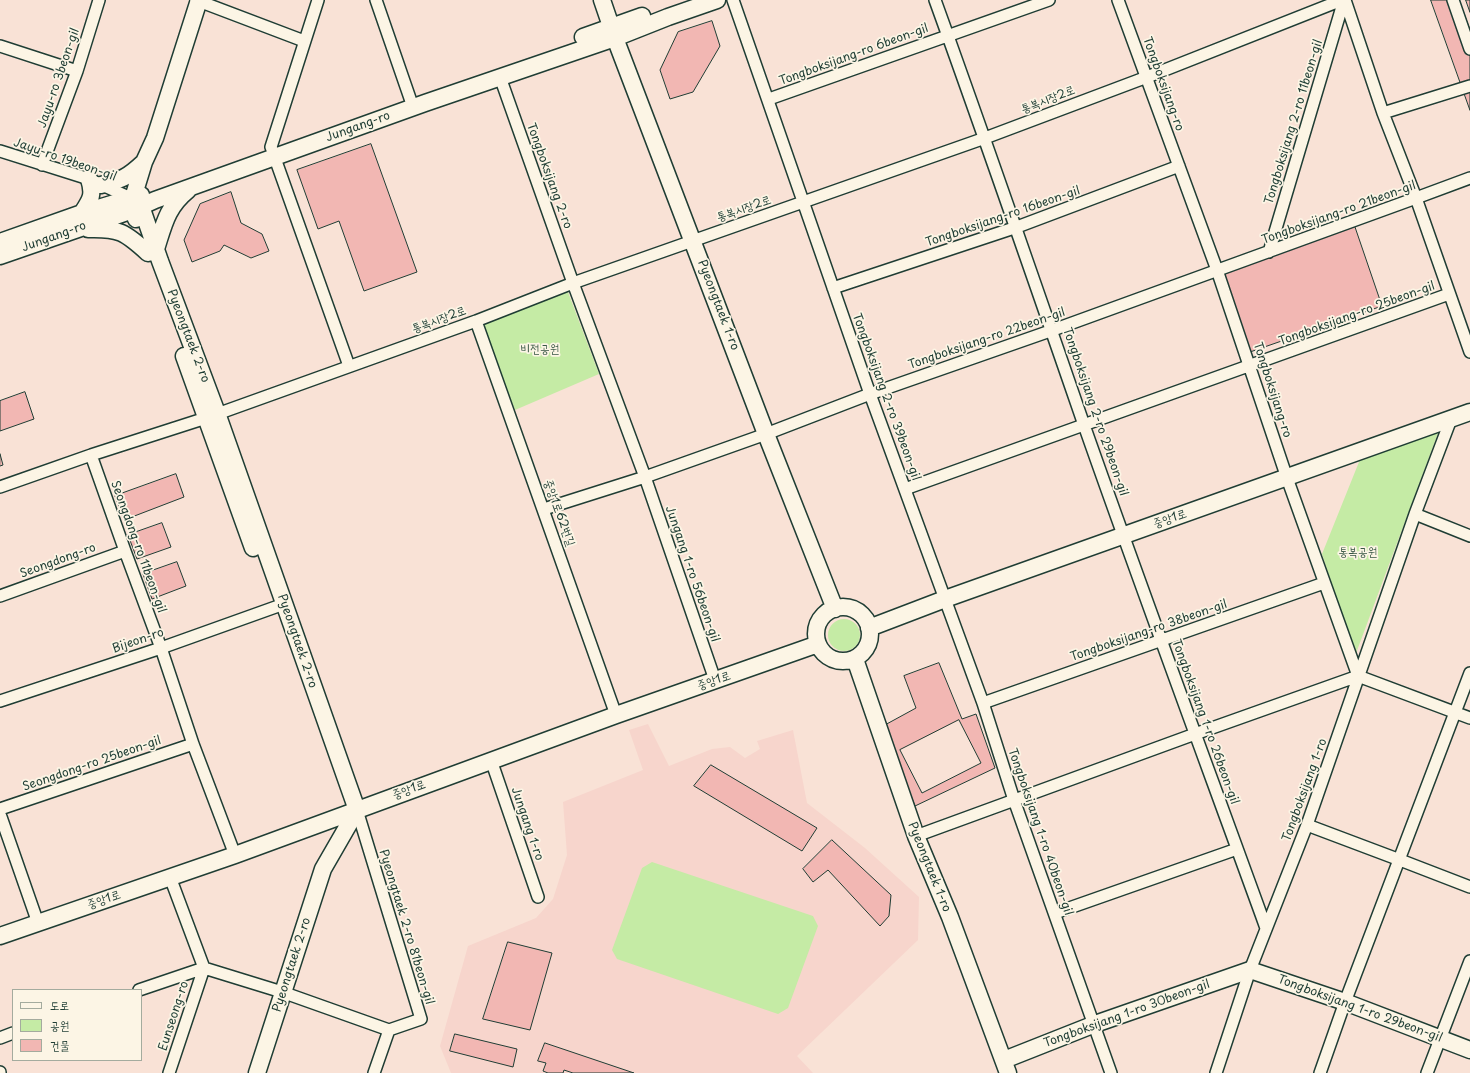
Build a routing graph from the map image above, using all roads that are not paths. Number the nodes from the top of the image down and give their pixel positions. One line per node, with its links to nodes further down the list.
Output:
1 (99, 0): 20 (street, Jayu-ro 3beon-gil)
2 (318, 0): 17 (street)
3 (376, 0): 25 (street)
4 (602, 0): 15 (street, Pyeongtaek 1-ro)
5 (614, 0): 15 (street)
6 (687, 0): 15 (street, Jungang-ro)
7 (717, 0): 15 (street, Jungang-ro)
8 (733, 0): 24 (street, Tongboksijang-ro 6beon-gil)
9 (935, 0): 16 (street, Tongboksijang-ro 6beon-gil)
10 (1050, 0): 16 (street, Tongboksijang-ro 6beon-gil)
11 (1118, 0): 22 (street, Tongboksijang-ro)
12 (1344, 0): 22 (street); 26 (street); 45 (street, Tongboksijang 2-ro 11beon-gil)
13 (1453, 0): 19 (street)
14 (202, 1): 17 (street); 30 (street); 37 (street)
15 (618, 31): 21 (street, Jungang-ro); 25 (street, Jungang-ro); 42 (street, Pyeongtaek 1-ro)
16 (948, 36): 24 (street, Tongboksijang-ro 6beon-gil); 27 (street)
17 (304, 41): 29 (street)
18 (0, 46): 20 (street)
19 (1470, 49)
20 (76, 71): 31 (street, Jayu-ro 3beon-gil)
21 (500, 77): 25 (street, Jungang-ro); 48 (street, Tongboksijang 2-ro)
22 (1146, 77): 27 (street, 통복시장2로); 32 (street, Tongboksijang-ro)
23 (1470, 86): 26 (street)
24 (769, 99): 38 (street, Tongboksijang-ro 6beon-gil)
25 (411, 103): 29 (street, Jungang-ro)
26 (1383, 113): 36 (street)
27 (985, 138): 38 (street, 통복시장2로); 40 (street, Tongboksijang 2-ro 29beon-gil)
28 (0, 151): 31 (street, Jayu-ro 19beon-gil)
29 (274, 152): 35 (street, Jungang-ro); 37 (street, Jungang-ro); 54 (street)
30 (144, 162): 34 (street); 37 (street)
31 (42, 165): 34 (street, Jayu-ro 19beon-gil)
32 (1179, 166): 40 (street, Tongboksijang-ro 16beon-gil); 47 (street, Tongboksijang-ro)
33 (1470, 178): 36 (street, Tongboksijang-ro 21beon-gil)
34 (95, 182): 37 (street, Jayu-ro 19beon-gil); 39 (street)
35 (193, 186): 37 (street, Jungang-ro); 44 (street)
36 (1416, 198): 45 (street, Tongboksijang-ro 21beon-gil); 50 (street)
37 (138, 202): 39 (street, Jungang-ro); 41 (street, Jungang-ro); 44 (street, Pyeongtaek 2-ro)
38 (804, 202): 42 (street, 통복시장2로); 49 (street, Tongboksijang 2-ro 39beon-gil)
39 (82, 213): 43 (street, Jungang-ro)
40 (1017, 227): 49 (street, Tongboksijang-ro 16beon-gil); 52 (street, Tongboksijang 2-ro 29beon-gil)
41 (77, 229): 44 (street); 46 (street, Jungang-ro)
42 (693, 240): 48 (street, 통복시장2로); 61 (street, Pyeongtaek 1-ro)
43 (0, 242)
44 (152, 251): 58 (street, Pyeongtaek 2-ro)
45 (1269, 252): 47 (street, Tongboksijang-ro 21beon-gil)
46 (0, 256)
47 (1217, 270): 52 (street, Tongboksijang-ro 22beon-gil); 55 (street, Tongboksijang-ro)
48 (573, 283): 51 (street, 통복시장2로); 63 (street, Jungang 1-ro 56beon-gil)
49 (834, 288): 56 (street, Tongboksijang 2-ro 39beon-gil)
50 (1449, 294): 53 (street); 55 (street, Tongboksijang-ro 25beon-gil)
51 (476, 321): 54 (street, 통복시장2로); 67 (street, 중앙1로62번길)
52 (1053, 330): 56 (street, Tongboksijang-ro 22beon-gil); 60 (street, Tongboksijang 2-ro 29beon-gil)
53 (1470, 352)
54 (349, 366): 58 (street, 통복시장2로)
55 (1250, 366): 60 (street, Tongboksijang-ro 25beon-gil); 64 (street, Tongboksijang-ro)
56 (870, 394): 61 (street, Tongboksijang-ro 22beon-gil); 66 (street, Tongboksijang 2-ro 39beon-gil)
57 (1470, 412): 59 (street, 중앙1로)
58 (212, 416): 62 (street); 75 (street, Pyeongtaek 2-ro)
59 (1451, 419): 64 (street, 중앙1로); 68 (street, Tongboksijang 1-ro)
60 (1085, 425): 66 (street, Tongboksijang-ro 25beon-gil); 69 (street, Tongboksijang 2-ro 29beon-gil)
61 (766, 434): 63 (street); 76 (street, Pyeongtaek 1-ro)
62 (91, 455): 65 (street); 71 (street, Seongdong-ro 11beon-gil)
63 (645, 477): 67 (street); 84 (street, Jungang 1-ro 56beon-gil)
64 (1288, 478): 69 (street, 중앙1로); 72 (street, Tongboksijang-ro)
65 (0, 487)
66 (905, 489): 74 (street, Tongboksijang 2-ro 39beon-gil)
67 (544, 509): 88 (street, 중앙1로62번길)
68 (1415, 514): 70 (street); 83 (street, Tongboksijang 1-ro)
69 (1124, 536): 74 (street, 중앙1로); 78 (street, Tongboksijang 1-ro 26beon-gil)
70 (1470, 536)
71 (125, 551): 73 (street, Seongdong-ro); 80 (street, Seongdong-ro 11beon-gil)
72 (1324, 583): 78 (street, Tongboksijang-ro 38beon-gil); 83 (street, Tongboksijang-ro)
73 (0, 596)
74 (945, 599): 77 (street, 중앙1로); 86 (street, Tongboksijang 1-ro 40beon-gil)
75 (279, 606): 80 (street, Bijeon-ro); 95 (street, Pyeongtaek 2-ro)
76 (835, 608): 77 (street); 79 (street)
77 (870, 628): 81 (street)
78 (1161, 640): 86 (street, Tongboksijang-ro 38beon-gil); 90 (street, Tongboksijang 1-ro 26beon-gil)
79 (818, 644): 81 (street); 84 (street, 중앙1로)
80 (161, 648): 85 (street, Bijeon-ro); 91 (street)
81 (855, 659): 98 (street, Pyeongtaek 1-ro)
82 (1470, 673): 87 (street)
83 (1358, 676): 87 (street); 90 (street); 97 (street, Tongboksijang 1-ro)
84 (716, 680): 88 (street, 중앙1로)
85 (0, 701)
86 (983, 703): 93 (street, Tongboksijang 1-ro 40beon-gil)
87 (1455, 713): 89 (street); 101 (street)
88 (616, 715): 92 (street, 중앙1로)
89 (1470, 718)
90 (1195, 734): 93 (street); 99 (street, Tongboksijang 1-ro 26beon-gil)
91 (193, 744): 94 (street, Seongdong-ro 25beon-gil); 100 (street)
92 (491, 760): 95 (street, 중앙1로); 104 (street, Jungang 1-ro)
93 (1014, 800): 98 (street); 105 (street, Tongboksijang 1-ro 40beon-gil)
94 (0, 809)
95 (356, 810): 100 (street, 중앙1로); 113 (street, Pyeongtaek 2-ro); 116 (street, Pyeongtaek 2-ro 81beon-gil)
96 (0, 814): 106 (street)
97 (1307, 825): 101 (street); 107 (street, Tongboksijang 1-ro)
98 (916, 836): 121 (street, Pyeongtaek 1-ro)
99 (1237, 849): 105 (street); 107 (street, Tongboksijang 1-ro 26beon-gil)
100 (235, 854): 102 (street, 중앙1로)
101 (1400, 860): 103 (street); 114 (street)
102 (170, 877): 106 (street, 중앙1로); 110 (street)
103 (1470, 887)
104 (538, 897)
105 (1055, 913): 115 (street, Tongboksijang 1-ro 40beon-gil)
106 (38, 923): 108 (street, 중앙1로)
107 (1266, 928): 111 (street, Tongboksijang 1-ro)
108 (0, 936)
109 (1470, 961): 119 (street)
110 (204, 968): 112 (street); 113 (street); 122 (street, Eunseong-ro)
111 (1250, 970): 114 (street, Tongboksijang 1-ro 29beon-gil); 115 (street, Tongboksijang 1-ro 30beon-gil); 126 (street, Tongboksijang 1-ro)
112 (142, 989)
113 (282, 992): 116 (street); 123 (street, Pyeongtaek 2-ro)
114 (1345, 1002): 119 (street, Tongboksijang 1-ro 29beon-gil); 127 (street)
115 (1095, 1024): 121 (street, Tongboksijang 1-ro 30beon-gil); 125 (street, Tongboksijang 1-ro 40beon-gil)
116 (389, 1030): 124 (street)
117 (12, 1033): 118 (street)
118 (0, 1038)
119 (1439, 1038): 120 (street, Tongboksijang 1-ro 29beon-gil); 128 (street)
120 (1470, 1050)
121 (1006, 1066)
122 (169, 1073)
123 (257, 1073)
124 (374, 1073)
125 (1111, 1073)
126 (1216, 1073)
127 (1320, 1073)
128 (1427, 1073)

